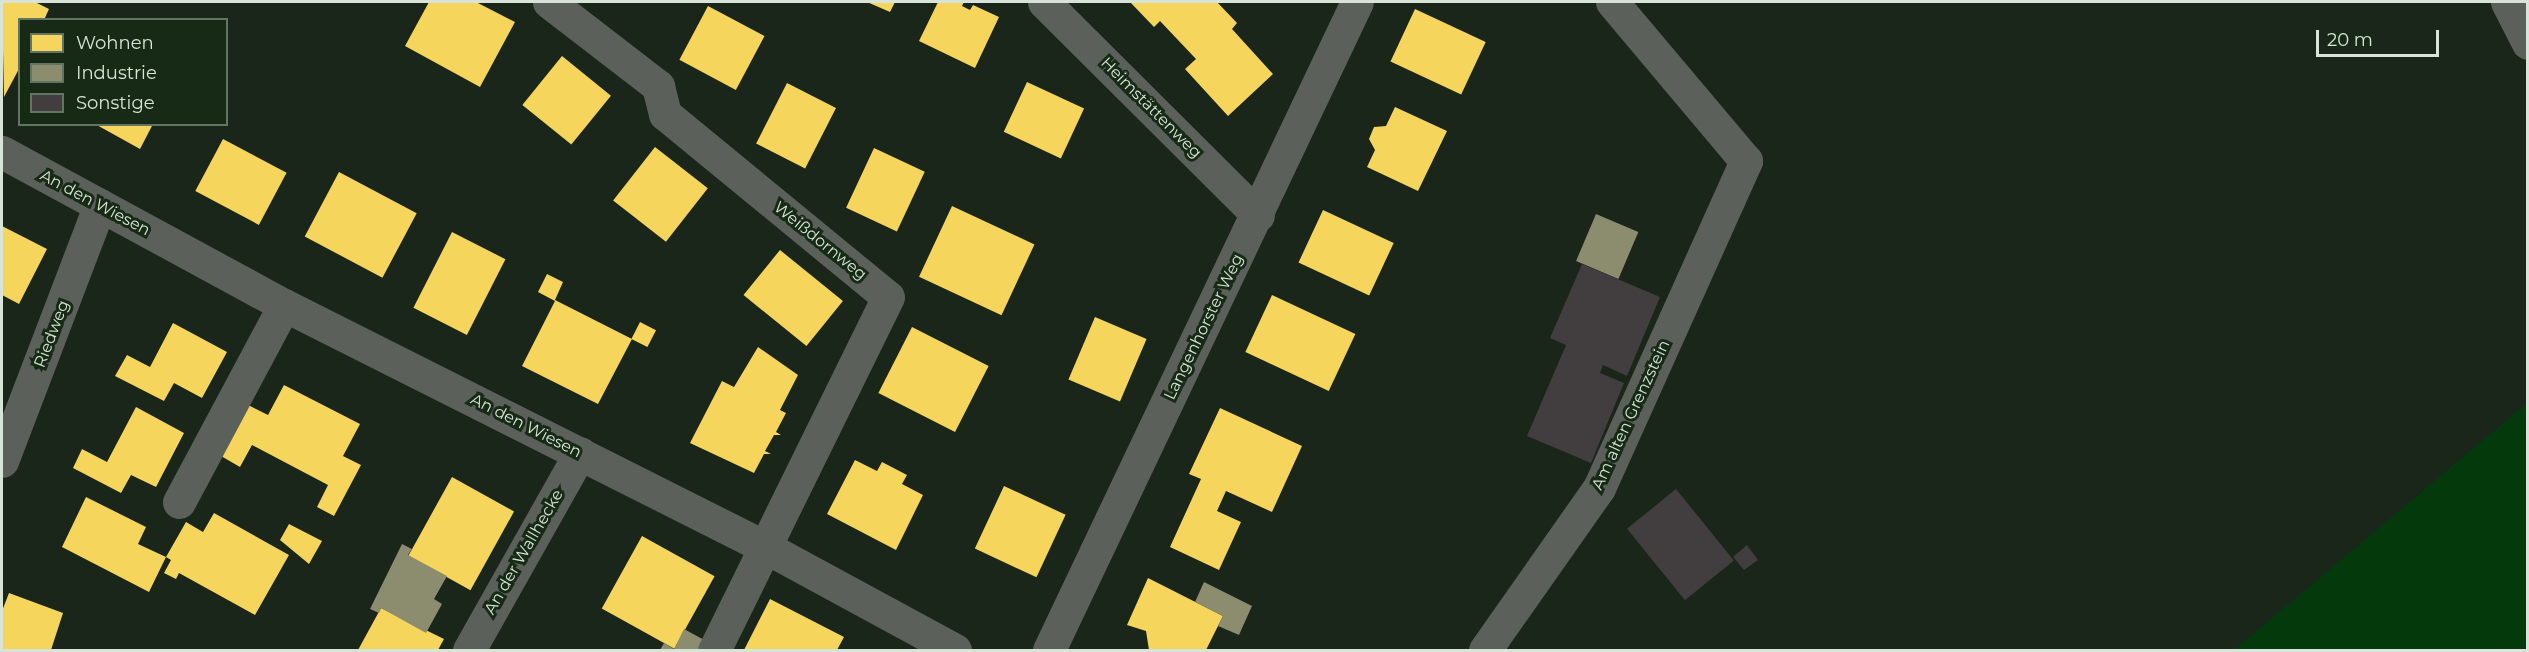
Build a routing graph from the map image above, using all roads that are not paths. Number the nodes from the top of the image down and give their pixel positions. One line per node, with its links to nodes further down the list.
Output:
1 (549, 2): 14 (street, Weißdornweg)
2 (1044, 2): 9 (street, Heimstättenweg)
3 (1358, 2): 9 (street, Langenhorster Weg)
4 (1612, 2): 19 (street, Am alten Grenzstein)
5 (2507, 2): 6 (street)
6 (2528, 43)
7 (2, 152): 8 (street, An den Wiesen)
8 (100, 205): 10 (street, An den Wiesen); 12 (street, Riedweg)
9 (1258, 215): 15 (street, Langenhorster Weg)
10 (284, 305): 11 (street, An den Wiesen); 13 (street)
11 (580, 453): 14 (street, An den Wiesen); 16 (street, An der Wallhecke)
12 (2, 461)
13 (179, 502)
14 (767, 548): 17 (street); 18 (street, An den Wiesen)
15 (1054, 648)
16 (469, 651)
17 (714, 651)
18 (955, 651)
19 (1485, 651)

